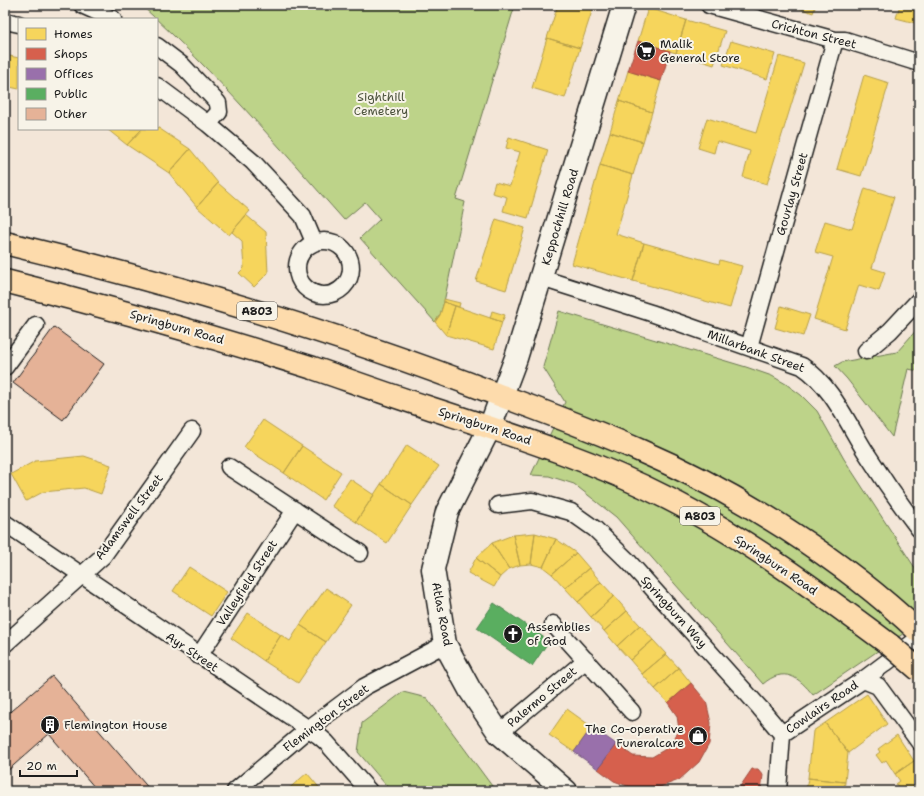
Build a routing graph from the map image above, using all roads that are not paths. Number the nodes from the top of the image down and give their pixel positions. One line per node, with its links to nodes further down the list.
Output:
1 (82, 5): 5 (street)
2 (624, 5): 15 (street, Keppochhill Road)
3 (709, 5): 4 (street, Crichton Street)
4 (746, 11): 8 (street, Crichton Street)
5 (111, 18)
6 (5, 21): 7 (street)
7 (18, 24)
8 (835, 40): 10 (street, Crichton Street); 19 (street, Gourlay Street)
9 (158, 47): 12 (street)
10 (919, 63)
11 (158, 87): 12 (street)
12 (208, 124): 13 (street)
13 (314, 242)
14 (5, 243): 22 (main road, A803)
15 (541, 278): 19 (street, Millarbank Street); 22 (street, Keppochhill Road)
16 (5, 281): 23 (main road, Springburn Road / A803)
17 (919, 300): 20 (street)
18 (36, 325): 21 (street)
19 (749, 347): 29 (street, Millarbank Street)
20 (866, 351)
21 (5, 367)
22 (503, 396): 23 (street, Keppochhill Road); 33 (main road, A803)
23 (490, 427): 35 (street, Atlas Road); 38 (main road, Springburn Road / A803, bridge)
24 (192, 431): 31 (street, Adamswell Street)
25 (229, 467): 27 (street)
26 (498, 505): 43 (street, Springburn Way)
27 (295, 510): 30 (street); 36 (street, Valleyfield Street)
28 (5, 523): 31 (street, Ayr Street)
29 (919, 529)
30 (360, 552)
31 (82, 576): 34 (street, Adamswell Street); 36 (street, Ayr Street)
32 (553, 624): 37 (street, Palermo Street)
33 (918, 632): 39 (street, Cowlairs Road)
34 (5, 644)
35 (445, 644): 41 (street, Flemington Street); 42 (street, Atlas Road)
36 (199, 656): 41 (street, Ayr Street)
37 (586, 660): 40 (street, Palermo Street); 42 (street, Palermo Street)
38 (919, 670)
39 (863, 680): 43 (street, Cowlairs Road); 44 (street)
40 (632, 712)
41 (308, 729): 45 (street, Flemington Street); 46 (street, Ayr Street)
42 (499, 733): 47 (street, Atlas Road)
43 (782, 734): 48 (street)
44 (919, 742)
45 (235, 791)
46 (369, 791)
47 (566, 791)
48 (778, 791)

